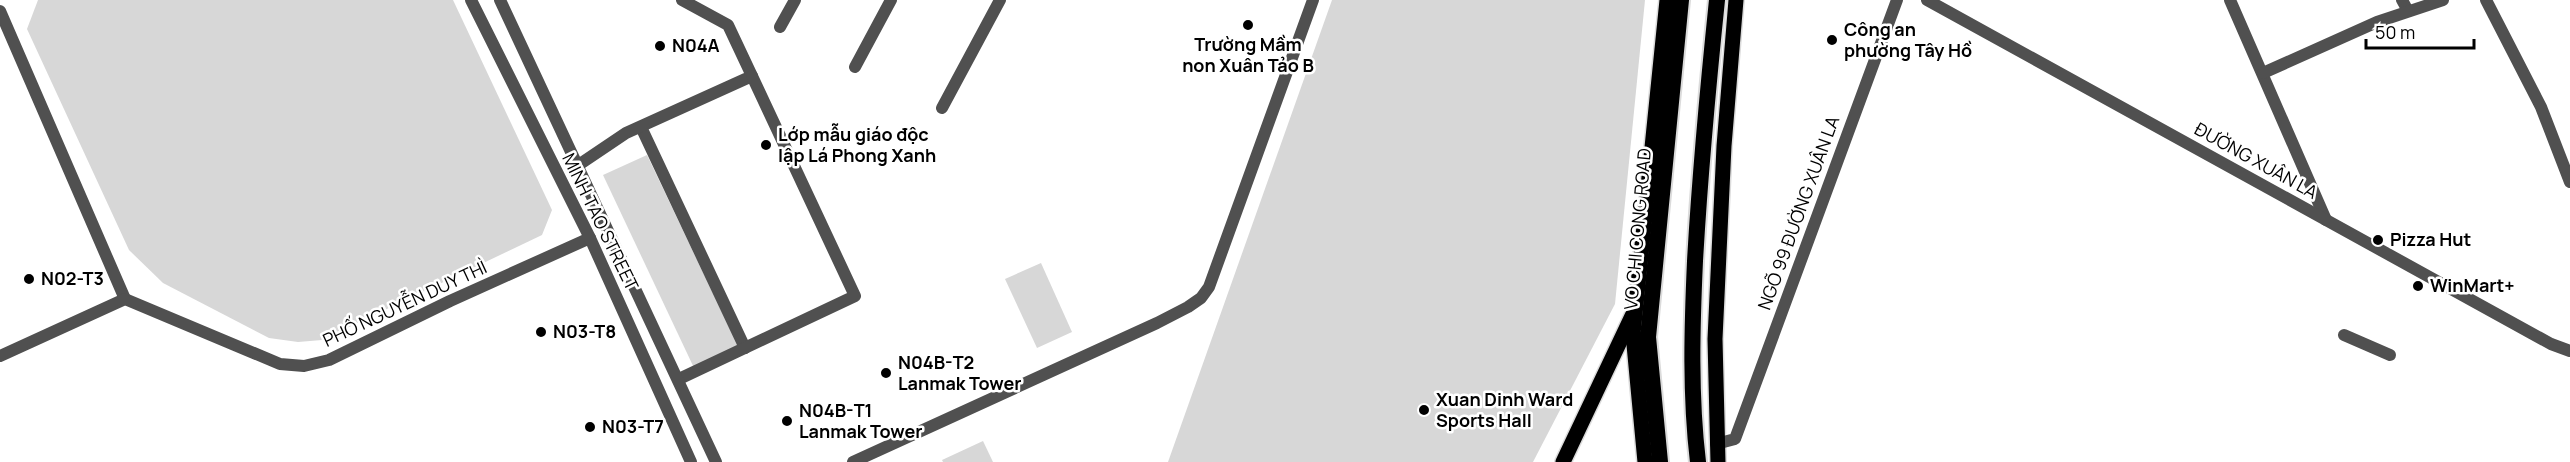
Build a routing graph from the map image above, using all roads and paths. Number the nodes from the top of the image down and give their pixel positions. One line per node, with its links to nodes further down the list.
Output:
1 (471, 0): 28 (street, MINH TAO STREET)
2 (500, 0): 25 (street, MINH TAO STREET)
3 (682, 0): 22 (street)
4 (795, 0): 19 (street)
5 (891, 0): 20 (street)
6 (1000, 0): 23 (street)
7 (1313, 0): 42 (street)
8 (1667, 0): 30 (main road, VO CHI CONG ROAD)
9 (1681, 0): 38 (highway, VO CHI CONG ROAD)
10 (1717, 0): 46 (highway)
11 (1736, 0): 39 (main road)
12 (1897, 0): 39 (street, NGÕ 99 ĐƯỜNG XUÂN LA)
13 (1927, 0): 27 (street, ĐƯỜNG XUÂN LA)
14 (2230, 0): 21 (street)
15 (2443, 0): 17 (street)
16 (2486, 0): 26 (street)
17 (2405, 5): 21 (street)
18 (0, 11): 29 (street)
19 (780, 27)
20 (855, 67)
21 (2263, 73): 27 (street)
22 (752, 76): 24 (street); 33 (street)
23 (942, 108)
24 (641, 127): 25 (street); 33 (street)
25 (577, 166): 37 (street, MINH TAO STREET)
26 (2570, 182)
27 (2326, 220): 34 (street, ĐƯỜNG XUÂN LA)
28 (590, 238): 29 (street, PHỐ NGUYỄN DUY THÌ); 40 (street, MINH TAO STREET)
29 (125, 298): 36 (street)
30 (1635, 309): 31 (main road, VO CHI CONG ROAD); 43 (main road)
31 (1633, 334): 38 (highway); 44 (main road, VO CHI CONG ROAD)
32 (2344, 335): 35 (street)
33 (745, 348): 37 (street)
34 (2570, 351)
35 (2390, 355)
36 (0, 356)
37 (679, 379): 41 (street, MINH TAO STREET)
38 (1652, 386): 45 (highway, VO CHI CONG ROAD)
39 (1716, 444): 47 (main road)
40 (691, 462)
41 (716, 462)
42 (853, 462)
43 (1563, 462)
44 (1645, 462)
45 (1660, 462)
46 (1698, 462)
47 (1718, 462)

